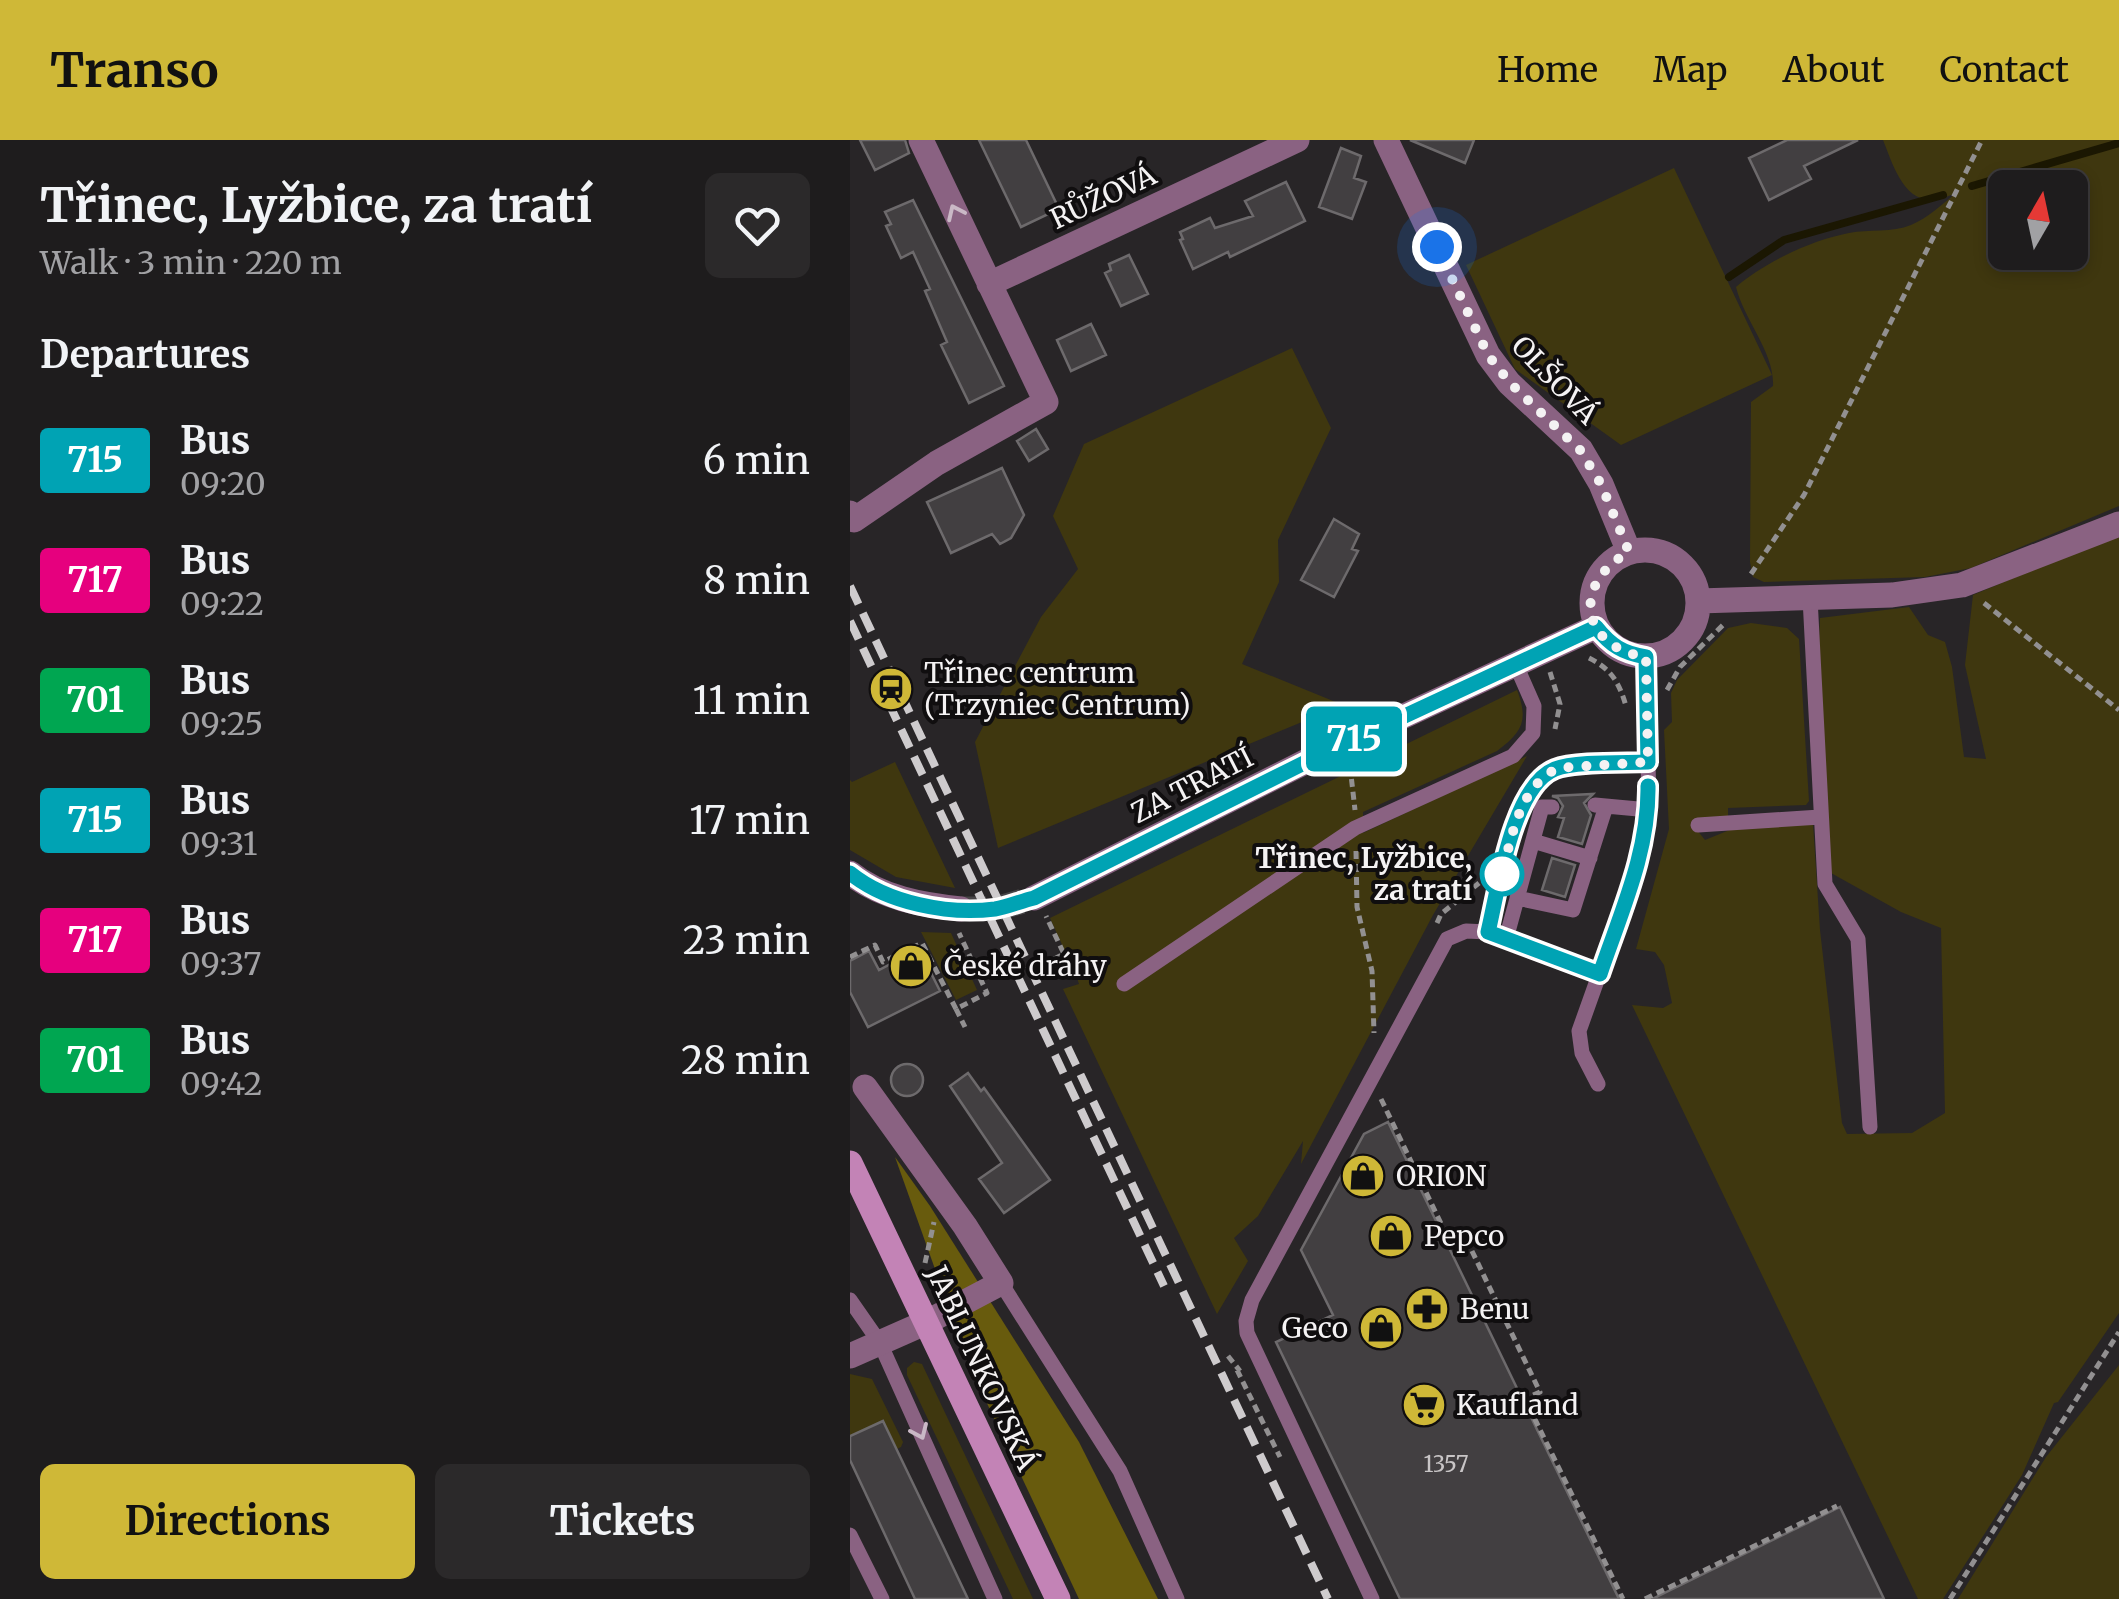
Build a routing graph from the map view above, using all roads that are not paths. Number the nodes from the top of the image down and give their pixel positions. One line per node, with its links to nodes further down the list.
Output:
1 (921, 140): 4 (street, one-way to 1)
2 (1297, 140): 4 (street, RŮŽOVÁ)
3 (1386, 140): 7 (street, OLŠOVÁ)
4 (989, 284): 5 (street)
5 (852, 517)
6 (2119, 524): 8 (street)
7 (1629, 552): 9 (street); 10 (street)
8 (1810, 598): 9 (street); 16 (lane)
9 (1698, 601): 11 (street)
10 (1596, 627): 11 (street); 12 (street, ZA TRATÍ)
11 (1646, 657): 13 (lane)
12 (1515, 664): 22 (street, ZA TRATÍ); 27 (lane)
13 (1648, 762): 15 (lane); 24 (lane)
14 (1552, 807): 18 (lane)
15 (1649, 810): 19 (lane); 26 (lane)
16 (1820, 818): 17 (lane); 30 (lane)
17 (1698, 825)
18 (1533, 841): 19 (lane); 21 (lane)
19 (1590, 858): 21 (lane)
20 (850, 873): 23 (street)
21 (1517, 898): 25 (lane)
22 (1038, 904)
23 (959, 920)
24 (1488, 932): 25 (lane); 42 (lane)
25 (1506, 939): 26 (lane)
26 (1600, 974): 28 (lane)
27 (1124, 984)
28 (1598, 1084)
29 (866, 1087): 32 (street)
30 (1870, 1127)
31 (850, 1163): 34 (main road, JABLUNKOVSKÁ)
32 (1001, 1282): 34 (street); 41 (lane)
33 (850, 1300): 35 (lane)
34 (927, 1322): 35 (street); 40 (main road, JABLUNKOVSKÁ)
35 (880, 1343): 36 (street); 39 (lane, one-way to 39)
36 (850, 1356)
37 (850, 1535): 38 (lane)
38 (882, 1599)
39 (996, 1599)
40 (1058, 1599)
41 (1177, 1599)
42 (1372, 1599)

